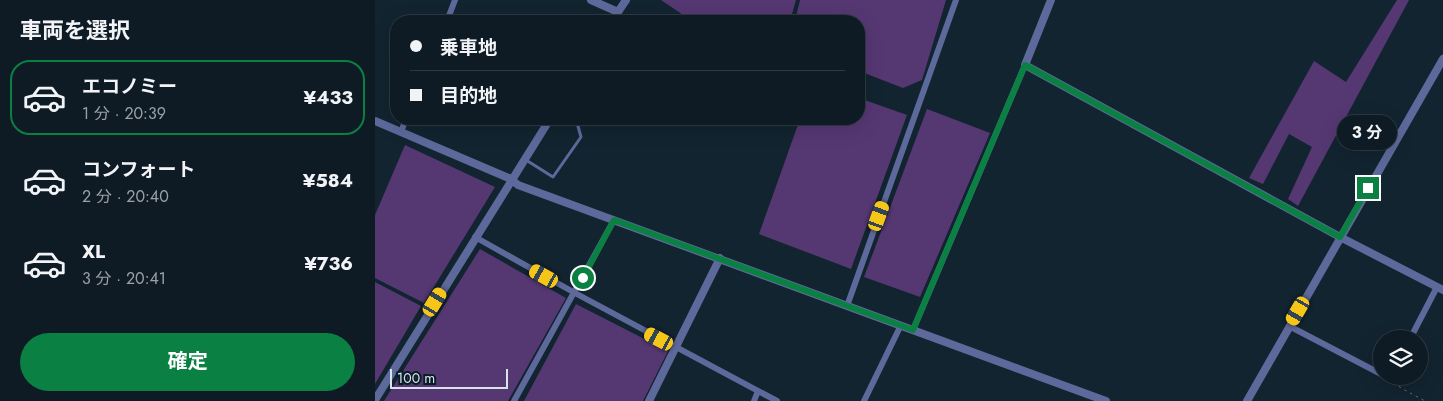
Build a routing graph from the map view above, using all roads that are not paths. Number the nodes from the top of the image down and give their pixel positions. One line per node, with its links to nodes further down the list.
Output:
1 (455, 0): 7 (street)
2 (591, 0): 6 (street)
3 (626, 0): 6 (street)
4 (956, 0): 24 (street)
5 (1051, 0): 10 (street)
6 (618, 12): 8 (street)
7 (449, 15)
8 (616, 15)
9 (1443, 59): 20 (street)
10 (1025, 65): 20 (street); 27 (street)
11 (375, 121): 15 (street)
12 (404, 125): 15 (street)
13 (546, 125): 16 (street)
14 (578, 125): 16 (lane)
15 (401, 132): 17 (street)
16 (524, 159): 17 (street)
17 (511, 179): 18 (street); 19 (street)
18 (614, 220): 21 (street); 23 (street)
19 (475, 237): 23 (street); 32 (street)
20 (1340, 237): 22 (street); 26 (street)
21 (720, 258): 24 (street); 29 (street)
22 (1440, 289): 28 (street)
23 (575, 293): 29 (street); 33 (street)
24 (847, 306): 25 (street)
25 (901, 326): 27 (street); 37 (street)
26 (1289, 326): 30 (street); 39 (street)
27 (913, 330): 38 (street)
28 (1415, 330)
29 (676, 348): 31 (street); 34 (street)
30 (1373, 370)
31 (759, 391): 35 (street); 36 (street)
32 (375, 400)
33 (515, 401)
34 (649, 401)
35 (753, 401)
36 (777, 401)
37 (864, 401)
38 (1106, 401)
39 (1247, 401)

